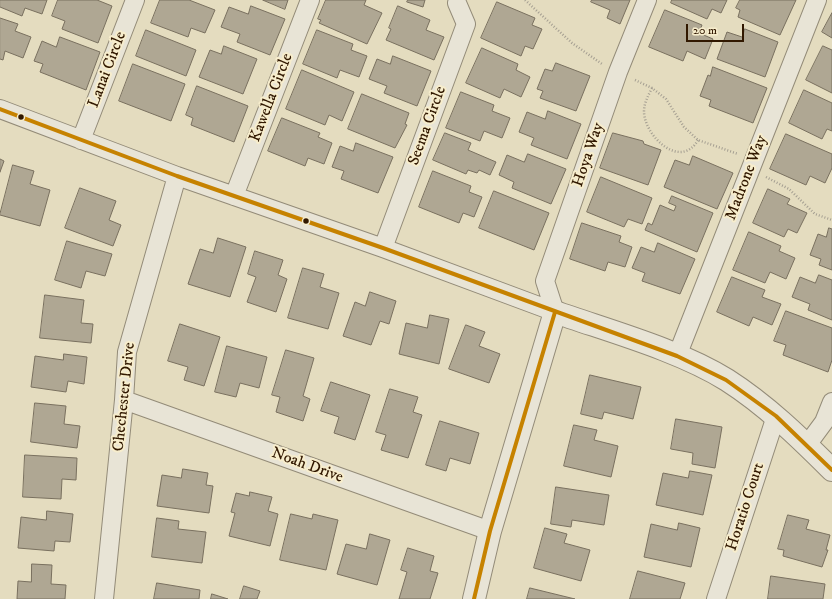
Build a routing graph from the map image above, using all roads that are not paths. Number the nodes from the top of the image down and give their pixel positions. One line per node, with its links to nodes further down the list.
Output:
1 (136, 0): 7 (street, Lanai Circle)
2 (310, 0): 9 (street, Kawella Circle)
3 (647, 0): 11 (street, Hoya Way)
4 (817, 0): 12 (street, Madrone Way)
5 (457, 3): 10 (street, Seema Circle)
6 (0, 109): 7 (street)
7 (81, 140): 8 (street)
8 (178, 176): 9 (street); 13 (street, Chechester Drive)
9 (234, 196): 10 (street)
10 (383, 248): 11 (street)
11 (555, 312): 12 (street); 18 (street)
12 (677, 356): 15 (street)
13 (124, 400): 18 (street, Noah Drive); 19 (street, Chechester Drive)
14 (832, 402): 16 (street)
15 (776, 416): 16 (street); 21 (street, Horatio Court)
16 (807, 445): 17 (street)
17 (832, 470)
18 (490, 531): 20 (street)
19 (104, 599)
20 (474, 599)
21 (716, 599)

